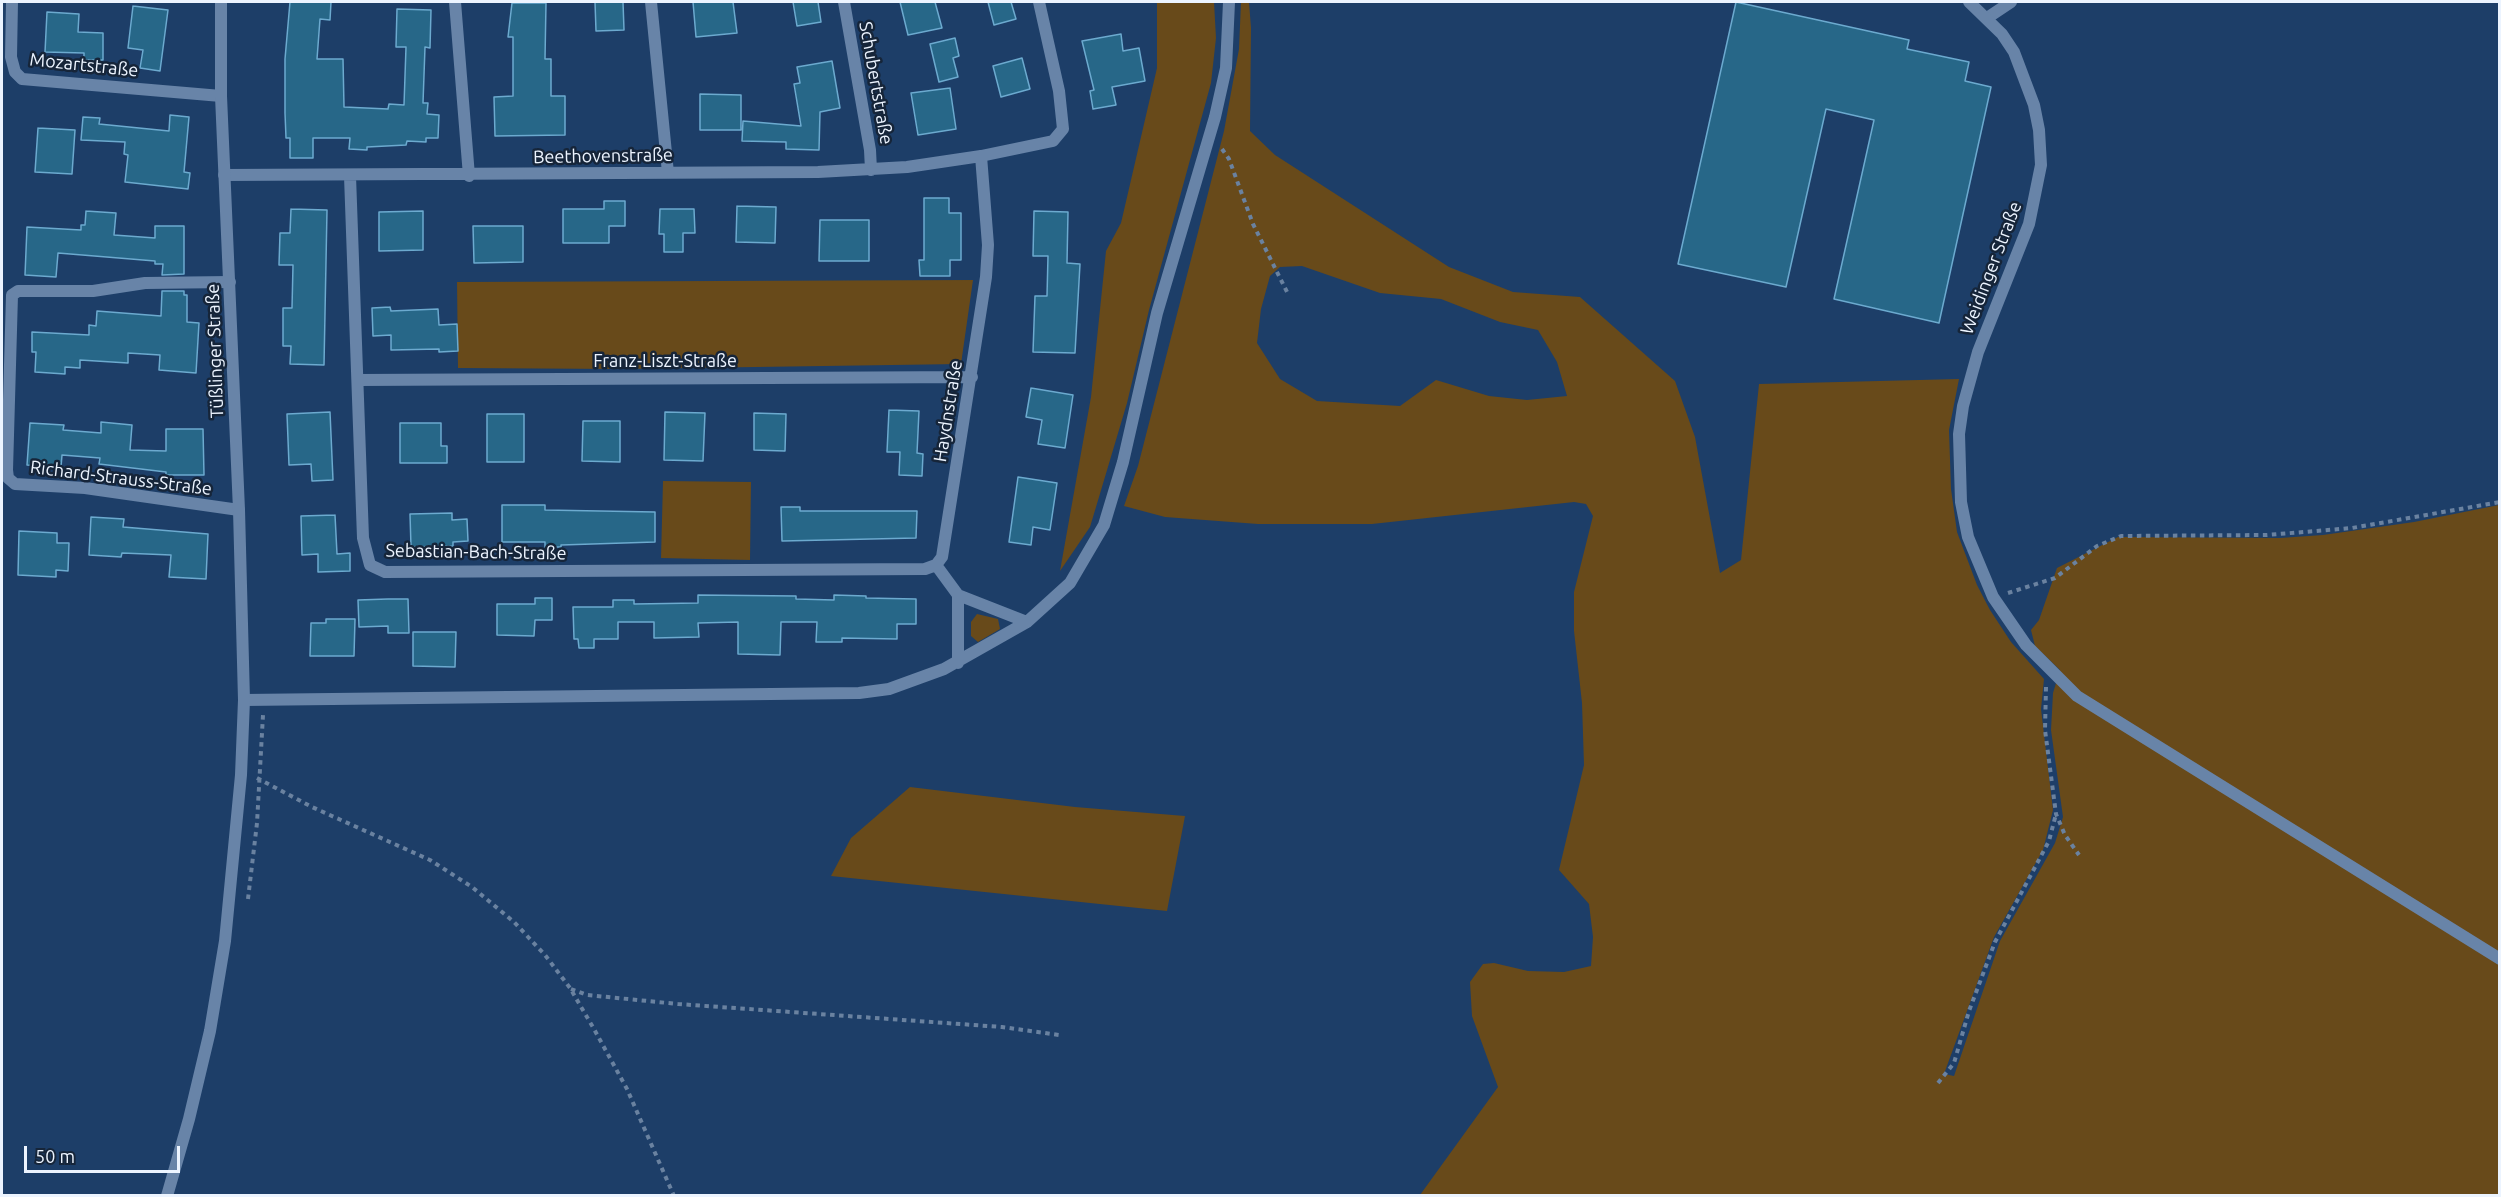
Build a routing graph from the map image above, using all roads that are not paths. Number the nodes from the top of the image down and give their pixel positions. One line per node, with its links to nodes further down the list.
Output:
1 (12, 2): 11 (street, Mozartstraße)
2 (221, 2): 11 (street, Tüßlinger Straße)
3 (456, 2): 17 (street)
4 (651, 2): 14 (street)
5 (844, 2): 13 (street, Schubertstraße)
6 (1039, 2): 12 (street, Beethovenstraße)
7 (1229, 2): 24 (street)
8 (1969, 2): 10 (street, Weidinger Straße)
9 (2011, 2): 10 (street)
10 (1987, 18): 27 (street, Weidinger Straße)
11 (221, 96): 15 (street, Tüßlinger Straße)
12 (981, 156): 13 (street, Beethovenstraße); 19 (street, Haydnstraße)
13 (871, 170): 14 (street, Beethovenstraße)
14 (668, 173): 17 (street, Beethovenstraße)
15 (224, 175): 16 (street, Beethovenstraße); 18 (street, Tüßlinger Straße)
16 (350, 176): 17 (street, Beethovenstraße); 20 (street, Sebastian-Bach-Straße)
17 (469, 176)
18 (230, 282): 21 (street, Tüßlinger Straße); 21 (street, Richard-Strauss-Straße)
19 (972, 377): 20 (street, Franz-Liszt-Straße); 22 (street, Haydnstraße)
20 (358, 380): 22 (street, Sebastian-Bach-Straße)
21 (239, 510): 26 (street, Tüßlinger Straße)
22 (936, 565): 23 (street)
23 (958, 595): 24 (street); 25 (street)
24 (1027, 622): 25 (street)
25 (957, 663): 26 (street)
26 (244, 700): 28 (street, Tüßlinger Straße)
27 (2499, 959)
28 (167, 1196)

